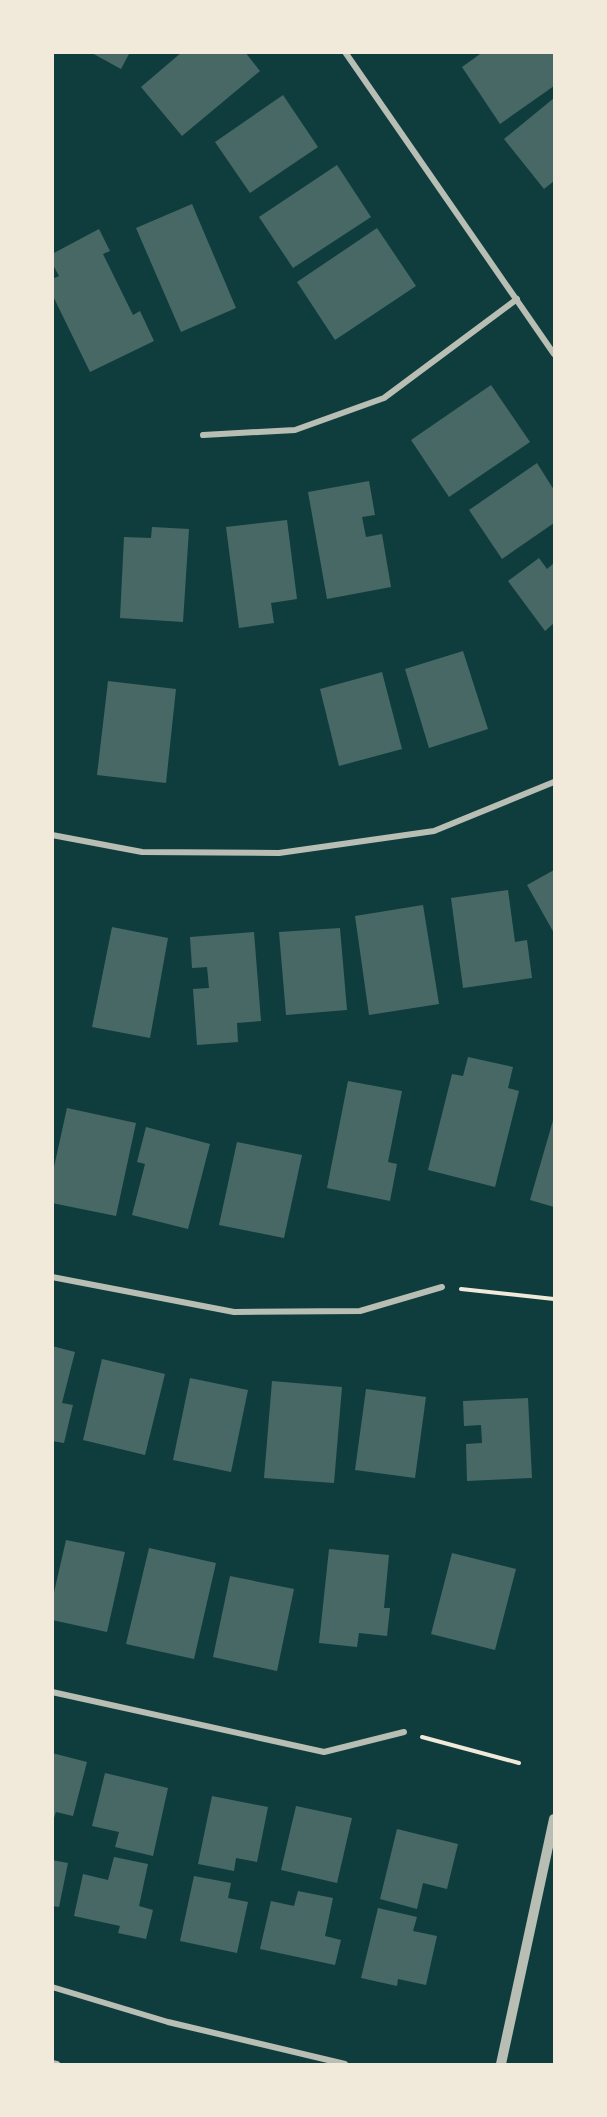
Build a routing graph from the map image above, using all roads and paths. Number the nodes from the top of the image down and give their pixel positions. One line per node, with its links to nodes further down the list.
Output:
1 (345, 52): 2 (street)
2 (517, 299): 3 (street); 4 (street)
3 (555, 354)
4 (203, 435)
5 (555, 782): 6 (street)
6 (52, 835)
7 (52, 1277): 8 (street)
8 (442, 1287): 9 (path)
9 (555, 1299)
10 (52, 1692): 11 (street)
11 (404, 1732): 12 (path)
12 (519, 1763)
13 (555, 1819): 18 (street)
14 (52, 1987): 17 (street)
15 (52, 2063): 16 (street)
16 (57, 2064)
17 (345, 2064)
18 (501, 2064)

